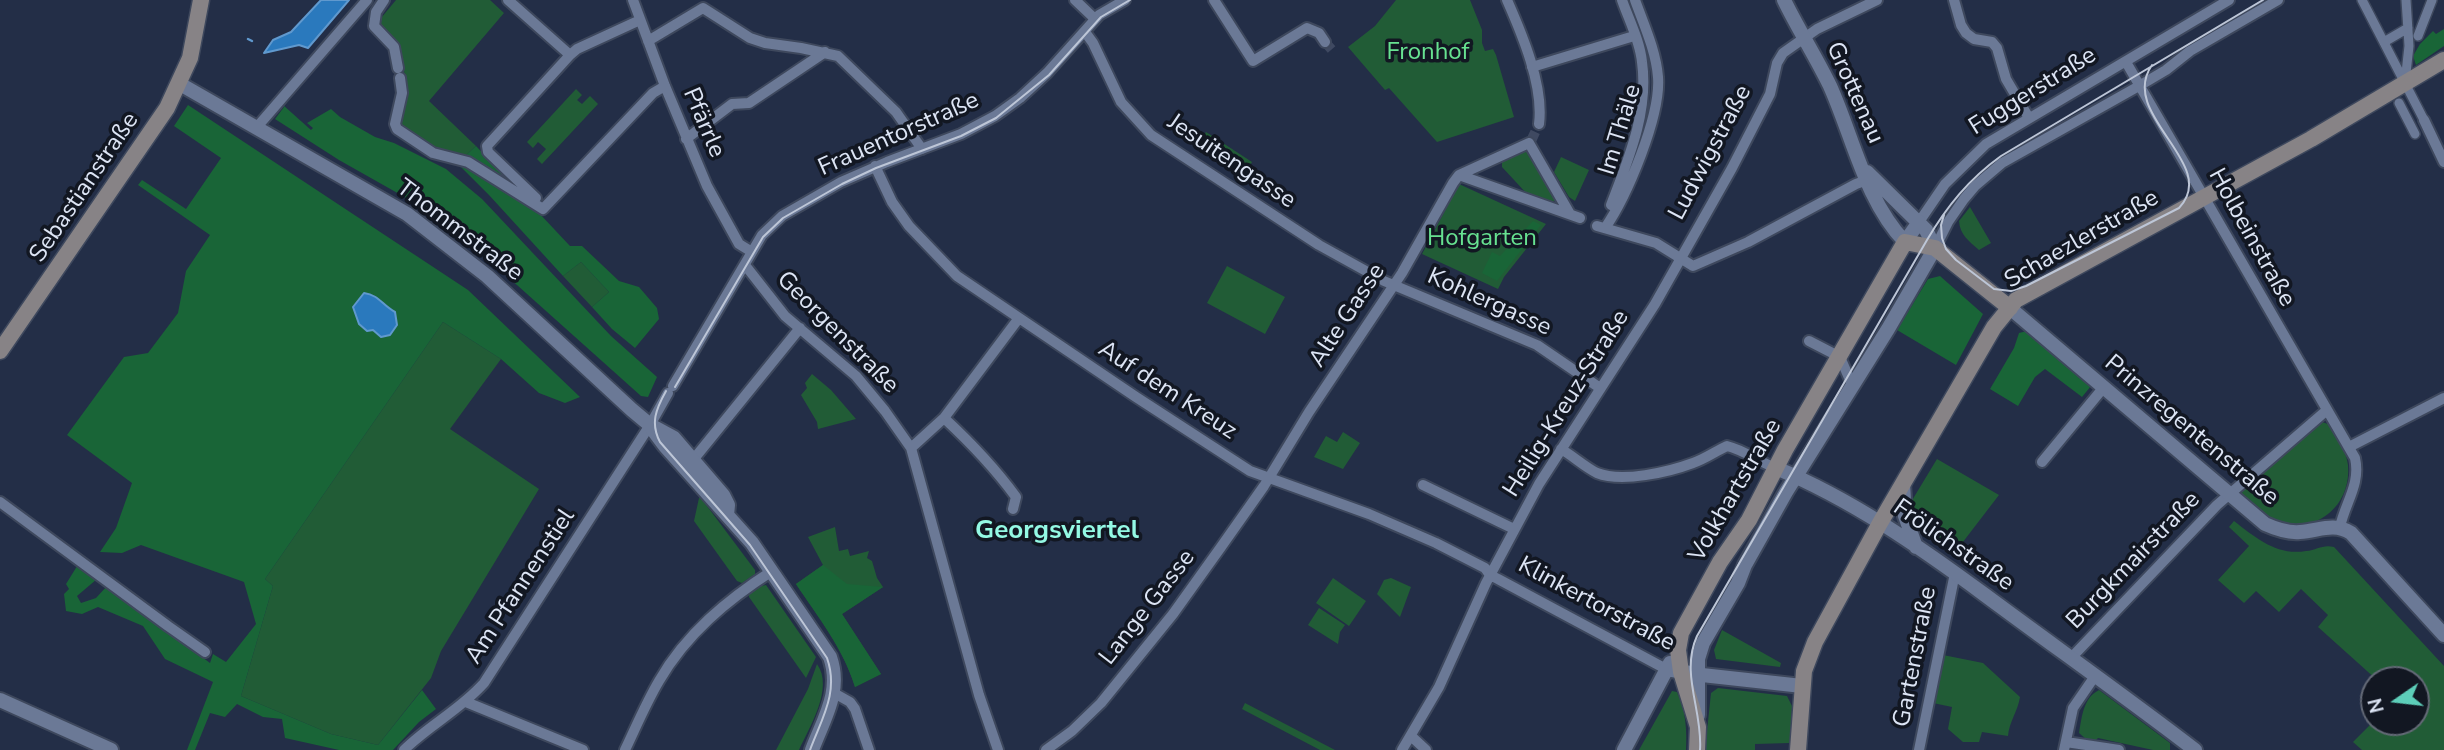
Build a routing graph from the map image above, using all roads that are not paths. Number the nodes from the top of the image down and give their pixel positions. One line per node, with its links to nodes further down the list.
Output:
1 (201, 0): 39 (main road, Sebastianstraße)
2 (367, 0): 47 (street)
3 (384, 0): 56 (street)
4 (508, 0): 35 (street)
5 (633, 0): 23 (street, Pfärrle)
6 (1075, 0): 22 (street)
7 (1086, 0): 22 (street)
8 (1125, 0): 22 (street, Frauentorstraße)
9 (1214, 0): 30 (street)
10 (1508, 0): 38 (street)
11 (1622, 0): 27 (street)
12 (1635, 0): 58 (street, Im Thäle)
13 (1784, 0): 29 (street)
14 (1954, 0): 44 (street)
15 (2229, 0): 21 (street, Fuggerstraße)
16 (2278, 0): 42 (street, Fuggerstraße)
17 (2362, 0): 32 (street)
18 (2406, 0): 24 (street)
19 (2432, 0): 28 (street)
20 (1872, 1): 29 (street, Ludwigstraße)
21 (2213, 4): 37 (street, Fuggerstraße)
22 (1092, 16): 26 (street, Frauentorstraße)
23 (640, 20): 31 (street, Pfärrle); 35 (street)
24 (2408, 28): 32 (street); 33 (street)
25 (2430, 30): 28 (street)
26 (1084, 32): 50 (street, Frauentorstraße); 64 (street, Jesuitengasse)
27 (1634, 36): 38 (street); 58 (street)
28 (2418, 36): 33 (street)
29 (1803, 37): 53 (street, Grottenau); 62 (street, Ludwigstraße)
30 (1322, 38)
31 (648, 41): 34 (street); 41 (street, Pfärrle)
32 (2384, 42): 40 (street)
33 (2409, 46): 40 (street)
34 (825, 52): 49 (street); 50 (street)
35 (570, 55): 56 (street)
36 (2444, 60): 40 (main road, Schaezlerstraße)
37 (2126, 62): 42 (street, Fuggerstraße); 44 (street, Fuggerstraße)
38 (1532, 67): 46 (street)
39 (180, 84): 47 (street, Thommstraße); 69 (main road, Sebastianstraße)
40 (2405, 84): 45 (street); 55 (main road, Schaezlerstraße)
41 (664, 86): 49 (street, Pfärrle); 56 (street)
42 (2139, 86): 55 (street, Holbeinstraße); 60 (street, Fuggerstraße)
43 (2399, 103): 48 (street)
44 (2029, 118): 57 (street, Fuggerstraße)
45 (2424, 120): 51 (street)
46 (1539, 124)
47 (257, 127): 78 (street, Thommstraße)
48 (2415, 134)
49 (686, 139): 61 (street, Pfärrle)
50 (922, 149): 52 (street, Frauentorstraße)
51 (2444, 162)
52 (876, 166): 61 (street, Frauentorstraße); 66 (street, Auf dem Kreuz)
53 (1865, 174): 57 (street); 59 (street, Grottenau); 62 (street)
54 (1460, 175): 54 (street); 64 (street, Alte Gasse)
55 (2204, 197): 65 (main road, Schaezlerstraße); 76 (street, Holbeinstraße)
56 (544, 208)
57 (1917, 225): 59 (street, Volkhartstraße); 60 (street)
58 (1601, 227): 62 (street)
59 (1905, 242): 60 (main road); 70 (main road, Volkhartstraße)
60 (1935, 248): 65 (main road); 71 (street, Volkhartstraße)
61 (752, 252): 63 (street, Frauentorstraße)
62 (1682, 257): 73 (street, Heilig-Kreuz-Straße)
63 (745, 265): 67 (street, Georgenstraße); 74 (street, Frauentorstraße)
64 (1394, 285): 73 (street, Kohlergasse); 86 (street, Alte Gasse)
65 (2010, 308): 72 (street, Prinzregentenstraße); 87 (main road, Schaezlerstraße)
66 (1019, 318): 77 (street); 86 (street, Auf dem Kreuz)
67 (800, 328): 80 (street, Georgenstraße); 82 (street)
68 (1809, 341): 70 (street)
69 (0, 351)
70 (1840, 357): 71 (street); 84 (main road, Volkhartstraße)
71 (1853, 387): 85 (street, Volkhartstraße)
72 (2104, 387): 83 (street); 89 (street, Prinzregentenstraße)
73 (1601, 388): 81 (street, Heilig-Kreuz-Straße)
74 (671, 389): 78 (street, Am Pfannenstiel)
75 (2444, 398): 79 (street)
76 (2327, 410): 79 (street, Holbeinstraße); 89 (street, Burgkmairstraße)
77 (944, 418): 80 (street); 91 (street)
78 (650, 425): 82 (street, Thommstraße); 92 (street, Thommstraße); 108 (street, Am Pfannenstiel)
79 (2349, 447): 94 (street)
80 (911, 448): 117 (street, Georgenstraße)
81 (1561, 449): 84 (street); 95 (street, Heilig-Kreuz-Straße)
82 (693, 460): 92 (street, Thommstraße)
83 (2042, 463)
84 (1776, 468): 85 (street, Frölichstraße); 103 (main road, Volkhartstraße)
85 (1796, 476): 93 (street, Frölichstraße); 103 (street, Volkhartstraße)
86 (1269, 478): 99 (street, Auf dem Kreuz); 118 (street, Lange Gasse)
87 (1903, 483): 93 (main road, Schaezlerstraße); 96 (street)
88 (1423, 485): 95 (street)
89 (2229, 494): 94 (street, Prinzregentenstraße); 102 (street, Burgkmairstraße)
90 (0, 502): 101 (street)
91 (1013, 509)
92 (727, 515): 97 (street, Thommstraße)
93 (1880, 523): 96 (street, Frölichstraße); 105 (main road, Schaezlerstraße)
94 (2340, 527): 100 (street)
95 (1514, 529): 99 (street, Heilig-Kreuz-Straße)
96 (1916, 547): 98 (street, Frölichstraße)
97 (772, 571): 106 (street, Thommstraße); 114 (street)
98 (1955, 573): 102 (street, Frölichstraße); 124 (street, Gartenstraße)
99 (1490, 575): 103 (street, Klinkertorstraße); 109 (street, Heilig-Kreuz-Straße)
100 (2444, 635)
101 (205, 652)
102 (2071, 658): 104 (street, Frölichstraße)
103 (1682, 672): 105 (street); 121 (street); 122 (main road)
104 (2095, 676): 110 (street); 126 (street, Frölichstraße)
105 (1802, 686): 123 (main road, Schaezlerstraße)
106 (834, 693): 115 (street); 116 (street)
107 (0, 700): 111 (street)
108 (467, 702): 112 (street, Am Pfannenstiel); 113 (street)
109 (1411, 736): 119 (street, Heilig-Kreuz-Straße); 120 (street)
110 (2065, 746): 125 (street)
111 (111, 750)
112 (404, 750)
113 (583, 750)
114 (625, 750)
115 (812, 750)
116 (869, 750)
117 (998, 750)
118 (1046, 750)
119 (1402, 750)
120 (1426, 750)
121 (1624, 750)
122 (1698, 750)
123 (1798, 750)
124 (1919, 750)
125 (2119, 750)
126 (2195, 750)

